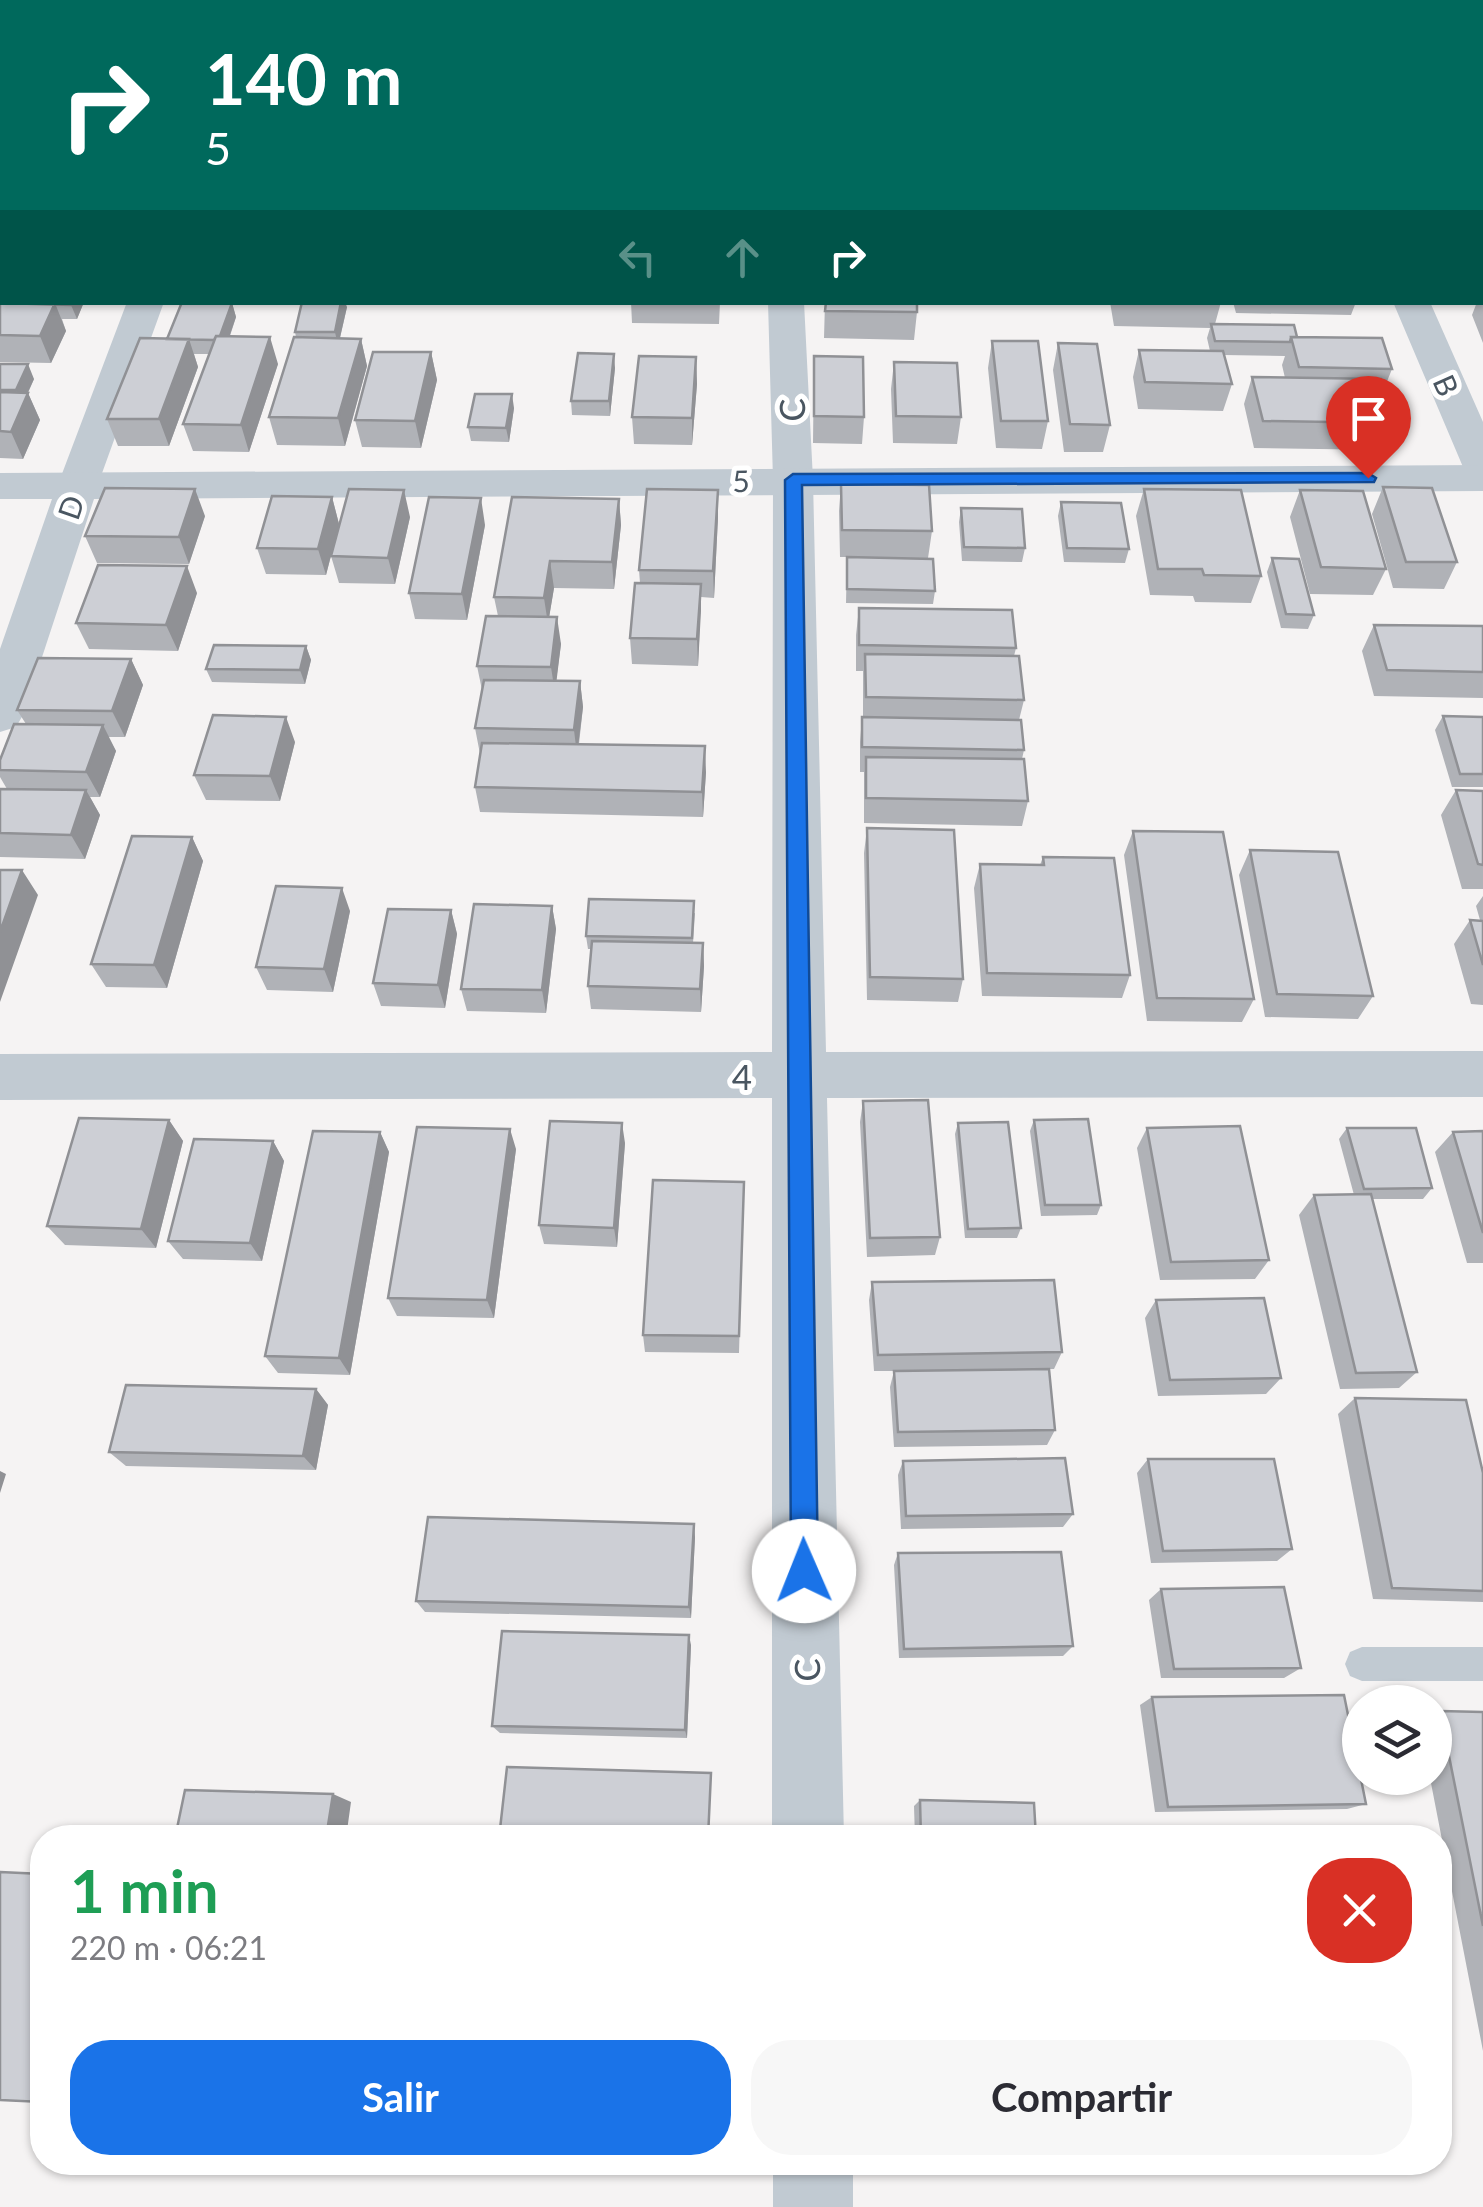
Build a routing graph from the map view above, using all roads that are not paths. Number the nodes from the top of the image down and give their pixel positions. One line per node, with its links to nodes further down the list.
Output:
1 (145, 305): 8 (street, D)
2 (786, 305): 6 (street, C)
3 (1412, 305): 4 (street, B)
4 (1483, 467)
5 (1483, 478): 6 (street, 5)
6 (793, 480): 8 (street, 5); 11 (street, C)
7 (0, 486): 8 (street, 5)
8 (77, 487): 9 (street, D)
9 (0, 714)
10 (1483, 1074): 11 (street, 4)
11 (798, 1076): 12 (street, 4); 15 (street, C)
12 (0, 1077)
13 (1362, 1664): 14 (lane)
14 (1483, 1664)
15 (808, 1825)
16 (813, 2175): 17 (street)
17 (813, 2207)

